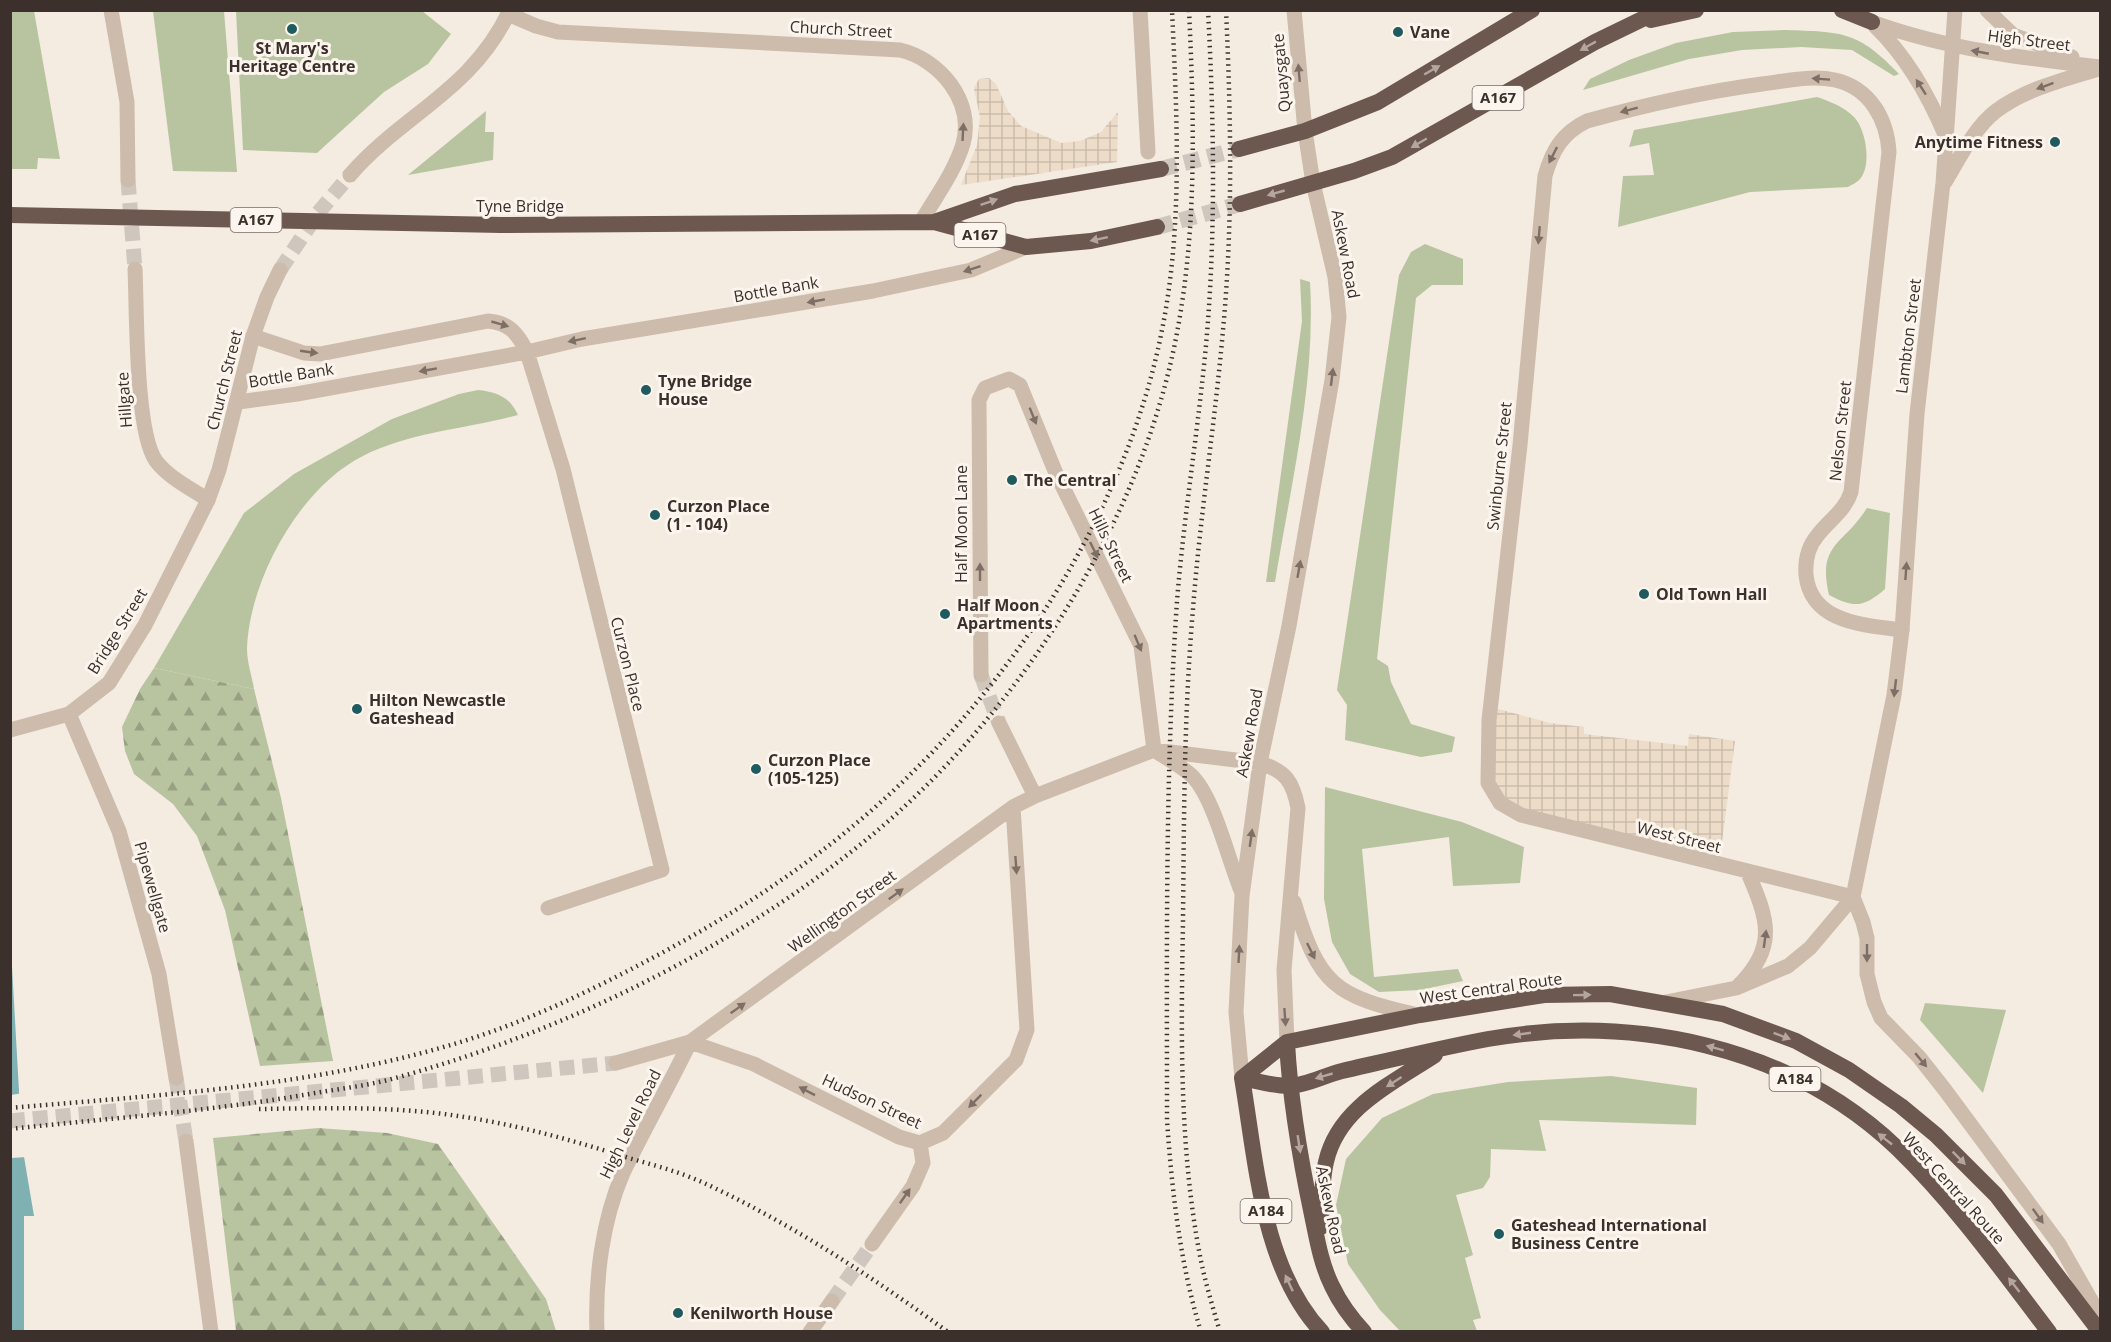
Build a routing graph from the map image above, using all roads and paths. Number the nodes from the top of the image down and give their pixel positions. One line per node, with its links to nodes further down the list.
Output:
1 (111, 10): 22 (street)
2 (1140, 10): 19 (street)
3 (1294, 10): 15 (street, Quaysgate, one-way to 3)
4 (1532, 10): 15 (highway, one-way to 4)
5 (1661, 10): 11 (highway, A167)
6 (1696, 10): 11 (highway)
7 (1842, 10): 12 (highway)
8 (1955, 10): 13 (street, Lambton Street)
9 (1987, 10): 14 (street)
10 (509, 12): 21 (street, Church Street); 27 (street, Church Street, one-way to 10)
11 (1641, 22): 23 (highway, A167, one-way to 23)
12 (1872, 22): 13 (street, High Street); 17 (street, one-way to 12)
13 (1954, 47): 14 (street, High Street, one-way to 13); 17 (street, Lambton Street)
14 (2100, 67): 24 (street, one-way to 24)
15 (1305, 132): 18 (highway); 23 (street, Askew Road)
16 (1565, 134): 37 (street, Nelson Street, one-way to 16); 45 (street, Swinburne Street, one-way to 45)
17 (1947, 139): 24 (street, Lambton Street)
18 (1239, 149)
19 (1148, 152)
20 (1161, 169): 27 (highway, A167, one-way to 20)
21 (350, 175)
22 (128, 180)
23 (1312, 183): 25 (highway, A167, one-way to 25); 43 (street, Askew Road, one-way to 23)
24 (1944, 183): 37 (street, Lambton Street, one-way to 24)
25 (1240, 204)
26 (10, 215): 27 (highway, Tyne Bridge / A167, bridge)
27 (927, 222): 29 (highway, Tyne Bridge / A167)
28 (1157, 227): 29 (highway, A167, one-way to 29)
29 (1026, 247): 33 (street, Bottle Bank, one-way to 33)
30 (135, 269): 36 (street, Hillgate)
31 (280, 270): 32 (street, Church Street)
32 (253, 336): 33 (street, Bottle Bank, one-way to 33); 35 (street, Church Street)
33 (527, 352): 35 (street, Bottle Bank, one-way to 35); 51 (street, Curzon Place)
34 (998, 384): 38 (street, Half Moon Lane, one-way to 34); 42 (street, Hills Street, one-way to 42)
35 (238, 402): 36 (street, Church Street)
36 (208, 500): 39 (street, Bridge Street)
37 (1902, 630): 50 (street, one-way to 50)
38 (981, 674)
39 (69, 714): 41 (street, Bridge Street); 59 (street, Pipewellgate)
40 (999, 723): 44 (street)
41 (10, 730)
42 (1154, 750): 43 (street); 44 (street, Wellington Street); 48 (street)
43 (1260, 763): 48 (street, Askew Road / A184, one-way to 43); 49 (street, A184)
44 (1035, 796): 46 (street, Wellington Street)
45 (1500, 802): 47 (street, West Street)
46 (1013, 807): 55 (street, Wellington Street, one-way to 46); 63 (street, Hudson Street, one-way to 63)
47 (1748, 873): 50 (street, West Street); 52 (street, one-way to 47)
48 (1242, 896): 60 (street, Askew Road / A184, one-way to 48)
49 (1292, 896): 54 (street, one-way to 54); 56 (street, A184, one-way to 56)
50 (1853, 897): 52 (street); 67 (street, one-way to 67)
51 (548, 908)
52 (1736, 988): 53 (street)
53 (1666, 1002): 54 (highway, West Central Route / A184, one-way to 53); 74 (highway, West Central Route / A184, one-way to 74)
54 (1420, 1015): 56 (highway, West Central Route / A184)
55 (690, 1042): 58 (street); 63 (street, Hudson Street, one-way to 55); 69 (street, High Level Road)
56 (1287, 1042): 60 (highway, West Central Route / A184); 61 (highway, A184)
57 (1443, 1050): 61 (highway, West Central Route / A184, one-way to 61); 65 (highway, one-way to 65); 73 (highway, West Central Route / A184, one-way to 57)
58 (616, 1063)
59 (176, 1078)
60 (1242, 1078): 61 (highway, A184); 71 (highway, Askew Road / A184, one-way to 60)
61 (1289, 1086): 65 (highway, Askew Road / A184, one-way to 65)
62 (186, 1141): 68 (street)
63 (920, 1143): 64 (street, one-way to 63)
64 (872, 1244)
65 (1320, 1254): 72 (highway, Askew Road / A184)
66 (832, 1301): 70 (street)
67 (2100, 1316)
68 (212, 1332)
69 (597, 1332)
70 (810, 1332)
71 (1322, 1332)
72 (1364, 1332)
73 (2049, 1332)
74 (2100, 1332)

